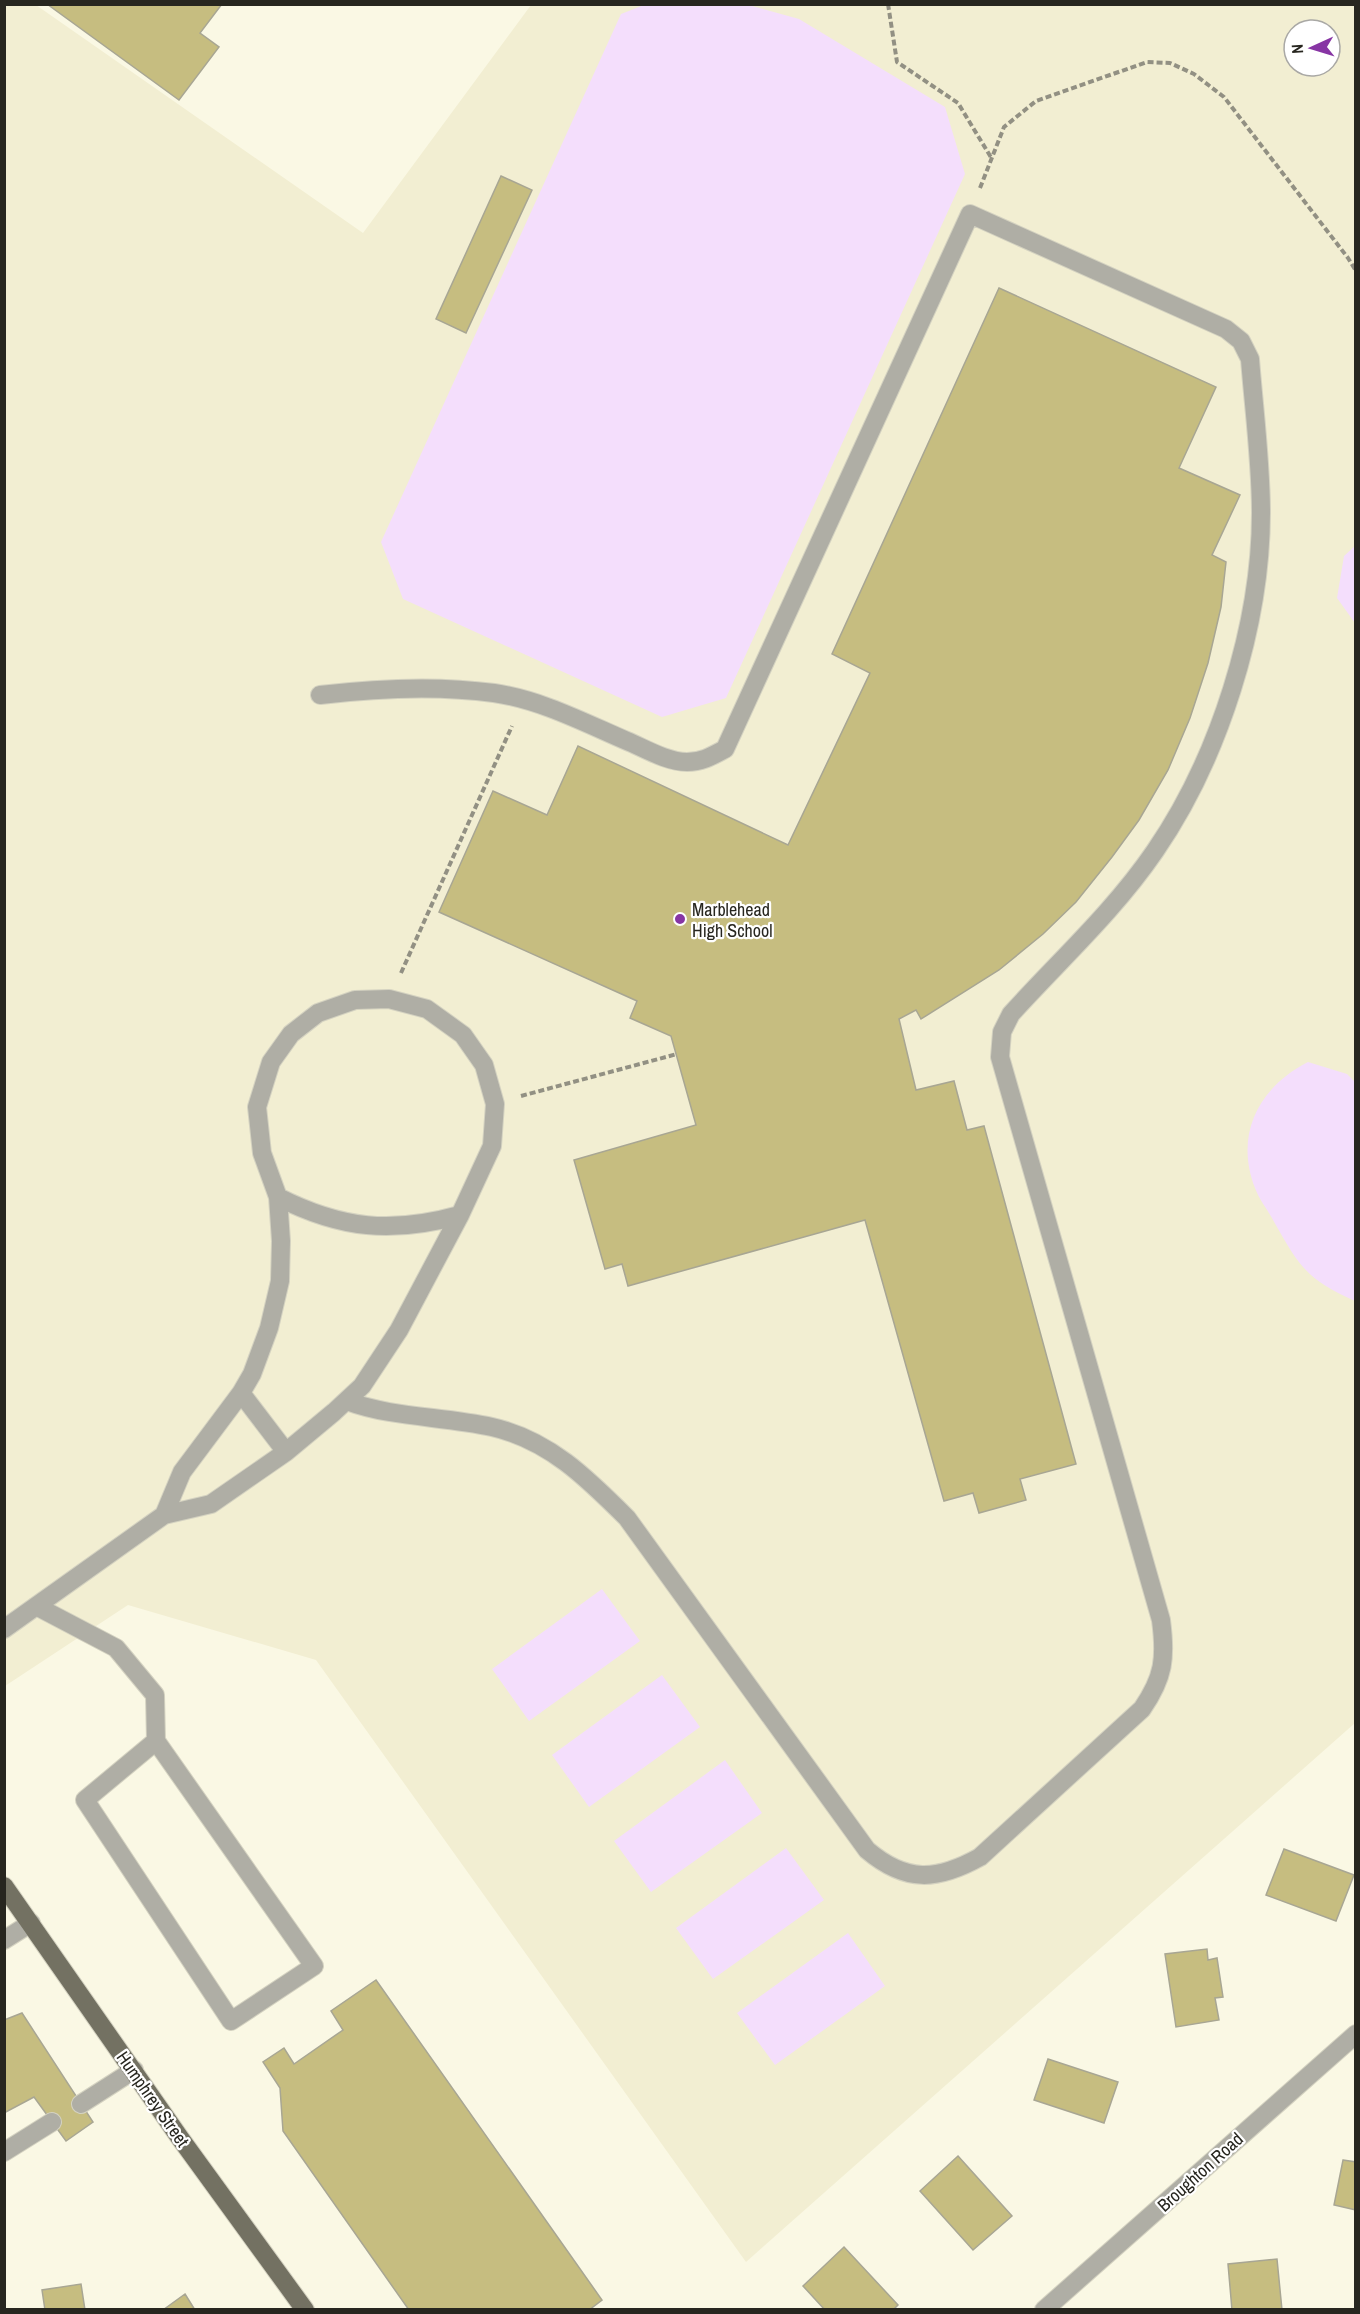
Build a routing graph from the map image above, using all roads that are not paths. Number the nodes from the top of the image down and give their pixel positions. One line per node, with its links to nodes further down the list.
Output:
1 (320, 695): 5 (street)
2 (278, 1197): 3 (street); 3 (street); 4 (street)
3 (460, 1215): 5 (street)
4 (241, 1393): 6 (street); 7 (street)
5 (346, 1401): 6 (street)
6 (286, 1452): 7 (street)
7 (164, 1515): 8 (street)
8 (36, 1606): 9 (street); 10 (street)
9 (4, 1629)
10 (156, 1741): 10 (street)
11 (4, 1886): 12 (main road, Humphrey Street)
12 (31, 1923): 13 (street); 15 (main road, Humphrey Street)
13 (4, 1940)
14 (1356, 2034): 20 (street, Broughton Road)
15 (134, 2070): 16 (street); 19 (main road, Humphrey Street)
16 (81, 2104)
17 (52, 2122): 18 (street)
18 (4, 2152)
19 (305, 2310)
20 (1044, 2310)

